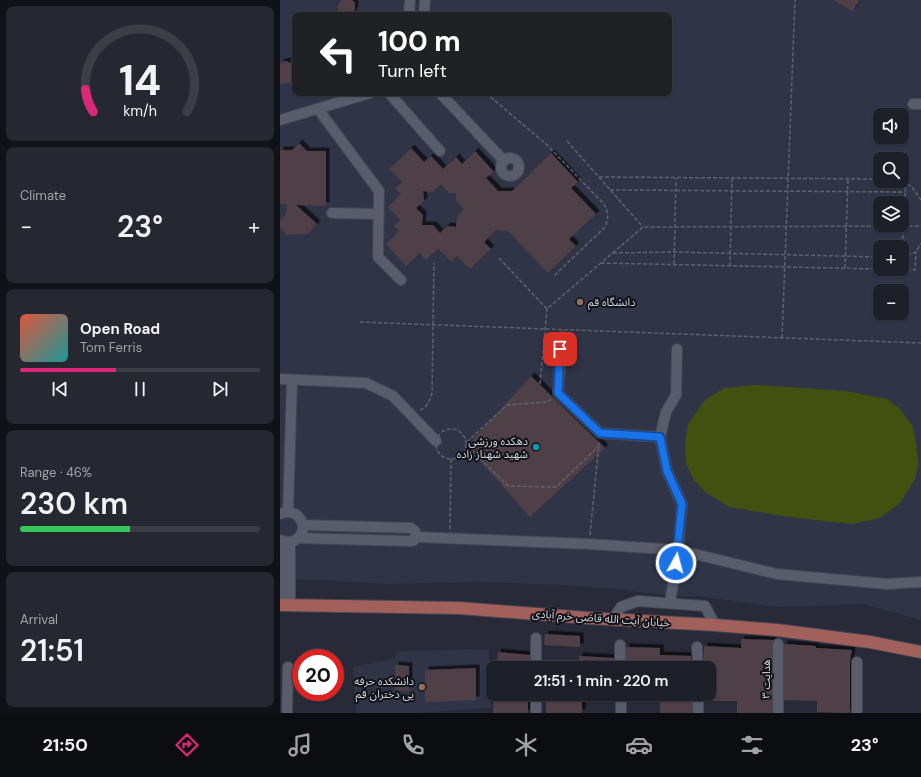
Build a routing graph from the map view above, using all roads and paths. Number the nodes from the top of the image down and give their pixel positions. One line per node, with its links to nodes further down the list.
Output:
1 (410, 0): 4 (street)
2 (425, 0): 5 (street)
3 (795, 0): 19 (path)
4 (409, 12)
5 (424, 12)
6 (360, 96): 10 (street)
7 (393, 96): 13 (street)
8 (443, 96): 14 (street)
9 (490, 96): 59 (path)
10 (318, 109): 11 (street); 32 (street)
11 (280, 120)
12 (566, 141): 15 (path)
13 (440, 151)
14 (504, 161)
15 (599, 177): 16 (path); 23 (path)
16 (676, 178): 17 (path); 24 (path)
17 (732, 178): 19 (path); 25 (path)
18 (848, 178): 19 (path); 20 (path); 27 (path)
19 (788, 179): 26 (path)
20 (873, 179)
21 (909, 184): 30 (path)
22 (905, 188): 28 (path)
23 (610, 190): 24 (path); 37 (path)
24 (676, 191): 25 (path); 38 (path)
25 (732, 191): 26 (path); 39 (path)
26 (787, 192): 27 (path); 40 (path)
27 (848, 192): 28 (path); 33 (path)
28 (905, 192): 29 (path)
29 (905, 196)
30 (921, 200)
31 (332, 213): 32 (street)
32 (378, 214): 60 (street)
33 (847, 226): 34 (path); 40 (path); 48 (path)
34 (873, 226)
35 (909, 226): 36 (path)
36 (921, 226)
37 (643, 227): 38 (path); 44 (path)
38 (674, 227): 39 (path); 42 (path)
39 (732, 227): 40 (path); 45 (path)
40 (786, 227): 46 (path)
41 (921, 243): 43 (path)
42 (674, 252): 44 (path); 45 (path); 53 (path)
43 (916, 252): 47 (path); 58 (path)
44 (613, 253): 52 (path)
45 (731, 253): 46 (path); 54 (path)
46 (786, 254): 48 (path); 55 (path)
47 (909, 255)
48 (845, 256): 49 (path); 56 (path)
49 (873, 257)
50 (499, 258): 61 (path)
51 (434, 263): 63 (path)
52 (601, 263): 53 (path); 61 (path)
53 (674, 265): 54 (path)
54 (730, 266): 55 (path)
55 (785, 267): 56 (path); 65 (path)
56 (844, 268): 57 (path)
57 (873, 269)
58 (909, 270)
59 (554, 276)
60 (401, 280)
61 (547, 309): 64 (path)
62 (360, 322): 63 (path)
63 (433, 325): 64 (path); 73 (path)
64 (545, 329): 65 (path); 71 (path)
65 (782, 338): 66 (path)
66 (921, 344)
67 (560, 349): 72 (street)
68 (678, 349): 75 (street)
69 (280, 379): 70 (street)
70 (292, 380): 73 (street); 81 (street)
71 (540, 384)
72 (558, 393): 74 (street); 77 (path)
73 (406, 411): 76 (street)
74 (600, 433): 75 (street); 79 (path)
75 (660, 437): 88 (street)
76 (436, 441): 77 (path); 80 (path)
77 (467, 442): 78 (path)
78 (467, 446): 79 (path); 80 (path)
79 (599, 446): 87 (path)
80 (451, 459): 85 (path)
81 (284, 513): 82 (street)
82 (303, 525): 83 (street); 84 (street)
83 (416, 537): 84 (street); 85 (street)
84 (299, 538): 86 (street)
85 (450, 538): 87 (street)
86 (284, 542): 91 (street)
87 (589, 544): 88 (street)
88 (678, 550): 89 (street); 90 (street)
89 (921, 582)
90 (670, 604): 92 (street); 93 (street)
91 (283, 605): 92 (main road, خیابان آیت الله قاضی خرم آبادی)
92 (613, 620): 93 (main road, خیابان آیت الله قاضی خرم آبادی)
93 (715, 625): 98 (main road, خیابان آیت الله قاضی خرم آبادی)
94 (536, 638): 99 (street)
95 (778, 644): 111 (street, هدایت ۳)
96 (620, 645): 100 (street)
97 (697, 647): 101 (street)
98 (921, 652)
99 (536, 661)
100 (620, 661)
101 (698, 661)
102 (857, 662): 112 (street)
103 (288, 667): 107 (street)
104 (536, 701): 108 (street)
105 (621, 701): 109 (street)
106 (698, 701): 110 (street)
107 (288, 713)
108 (536, 713)
109 (621, 713)
110 (698, 713)
111 (778, 713)
112 (857, 713)

